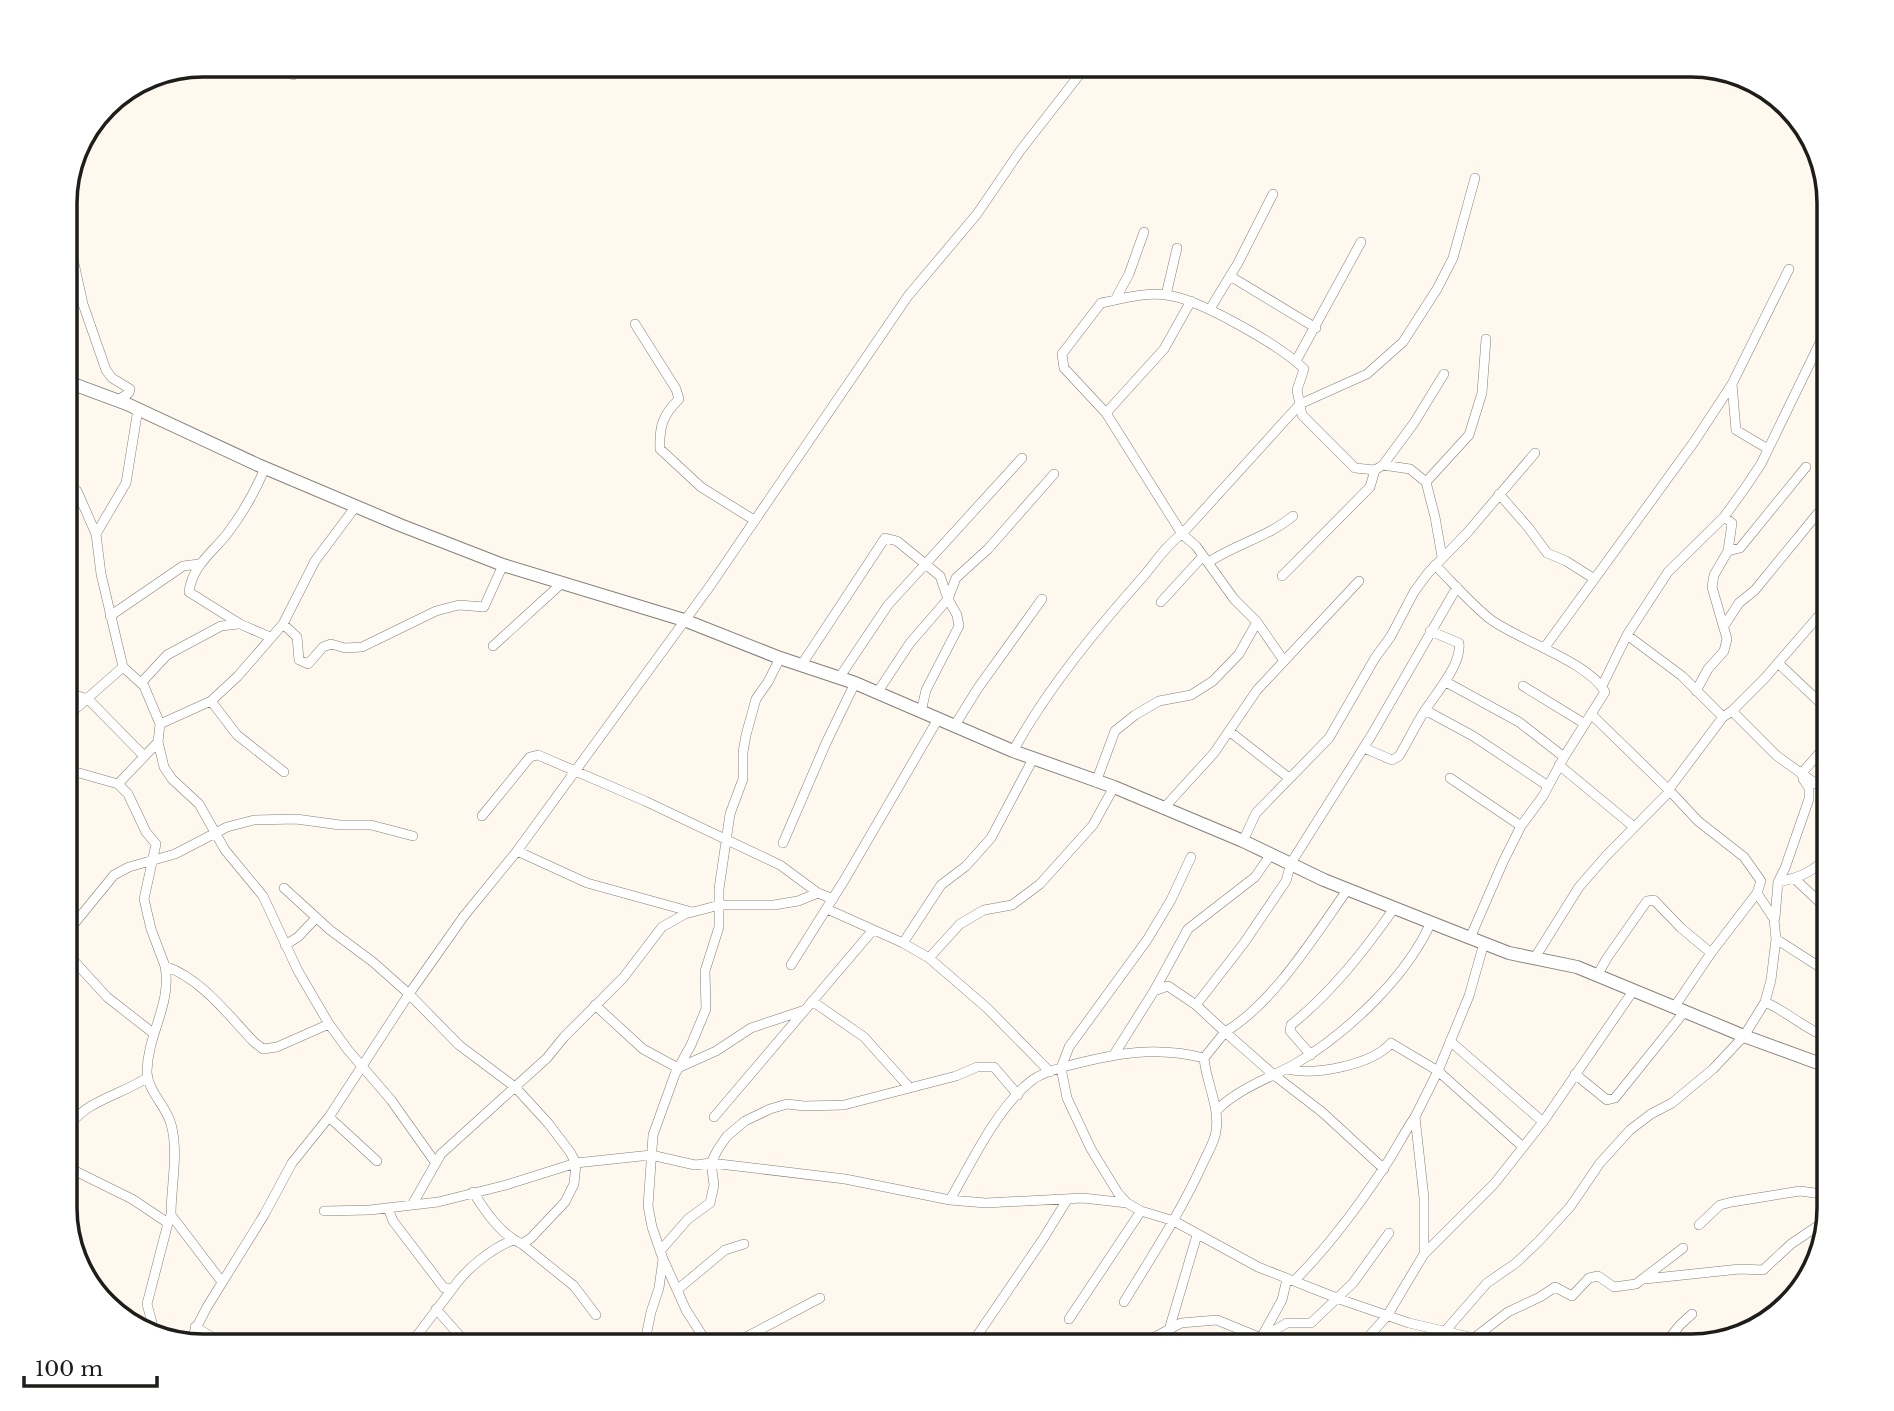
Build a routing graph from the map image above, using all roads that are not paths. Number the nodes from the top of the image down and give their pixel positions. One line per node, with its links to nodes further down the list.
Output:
1 (1078, 77): 40 (street)
2 (1475, 178): 23 (street)
3 (1273, 194): 8 (street)
4 (1144, 232): 11 (street)
5 (1361, 242): 15 (street)
6 (1177, 248): 10 (street)
7 (1789, 269): 20 (street)
8 (1230, 276): 13 (street); 15 (street)
9 (77, 277): 22 (street)
10 (1166, 295): 11 (street); 12 (street)
11 (1115, 300): 25 (street)
12 (1191, 301): 13 (street); 25 (street)
13 (1210, 309): 18 (street)
14 (635, 324): 40 (street)
15 (1316, 328): 18 (street)
16 (1486, 339): 33 (street)
17 (1817, 349): 26 (street)
18 (1296, 361): 23 (street)
19 (1444, 374): 31 (street)
20 (1732, 384): 26 (street); 50 (street)
21 (77, 386): 22 (street)
22 (116, 401): 24 (street)
23 (1300, 404): 31 (street); 42 (street)
24 (138, 409): 30 (street); 41 (street)
25 (1105, 413): 42 (street)
26 (1768, 449): 39 (street)
27 (1535, 453): 35 (street)
28 (1022, 458): 48 (street)
29 (1806, 467): 43 (street)
30 (265, 468): 36 (street); 46 (street)
31 (1379, 468): 33 (street); 49 (street)
32 (1054, 474): 54 (street)
33 (1426, 482): 45 (street)
34 (77, 491): 41 (street)
35 (1499, 494): 45 (street); 50 (street)
36 (356, 506): 47 (street); 62 (street)
37 (1817, 514): 63 (street)
38 (1293, 516): 44 (street)
39 (1724, 517): 43 (street); 65 (street)
40 (754, 520): 59 (street)
41 (96, 534): 57 (street)
42 (1182, 534): 44 (street); 98 (street)
43 (1728, 551): 63 (street)
44 (1206, 559): 56 (street); 60 (street)
45 (1438, 561): 53 (street); 107 (street)
46 (199, 564): 57 (street); 61 (street)
47 (503, 565): 52 (street); 62 (street)
48 (926, 565): 54 (street); 72 (street); 74 (street)
49 (1282, 576)
50 (1594, 578): 68 (street)
51 (1359, 581): 70 (street)
52 (562, 583): 59 (street); 67 (street)
53 (1457, 587): 64 (street); 68 (street)
54 (948, 599): 81 (street); 88 (street)
55 (1042, 599): 93 (street)
56 (1161, 602)
57 (110, 616): 73 (street)
58 (1817, 618): 71 (street)
59 (684, 620): 69 (street); 105 (street)
60 (1257, 622): 70 (street); 109 (street)
61 (240, 624): 66 (street); 76 (street)
62 (283, 624): 66 (street)
63 (1724, 626): 80 (street)
64 (1430, 631): 75 (street); 97 (street)
65 (1626, 635): 79 (street); 80 (street)
66 (270, 637): 85 (street)
67 (494, 646)
68 (1545, 647): 79 (street)
69 (780, 658): 72 (street); 121 (street)
70 (1284, 661): 95 (street)
71 (1778, 663): 84 (street); 89 (street)
72 (802, 664): 74 (street)
73 (123, 667): 76 (street); 83 (street)
74 (839, 678): 77 (street)
75 (1446, 682): 87 (street); 102 (street)
76 (141, 683): 92 (street)
77 (855, 683): 81 (street); 123 (street)
78 (1523, 686): 94 (street)
79 (1602, 686): 90 (street)
80 (1696, 691): 89 (street)
81 (877, 693): 88 (street)
82 (77, 696): 83 (street)
83 (88, 699): 86 (street); 99 (street)
84 (1817, 700)
85 (211, 701): 92 (street); 104 (street)
86 (77, 708)
87 (1425, 710): 97 (street); 112 (street)
88 (920, 712): 91 (street)
89 (1728, 714): 106 (street); 114 (street)
90 (1592, 715): 94 (street); 114 (street)
91 (938, 719): 93 (street); 136 (street)
92 (160, 724): 96 (street)
93 (954, 724): 98 (street)
94 (1586, 724): 102 (street)
95 (1229, 731): 107 (street); 115 (street)
96 (159, 742): 99 (street); 119 (street)
97 (1364, 748): 128 (street)
98 (1013, 751): 101 (street)
99 (144, 755): 110 (street)
100 (1817, 756): 106 (street)
101 (1033, 759): 109 (street); 149 (street)
102 (1562, 761): 112 (street); 118 (street)
103 (77, 772): 110 (street)
104 (284, 772)
105 (573, 772): 116 (street); 121 (street); 124 (street)
106 (1801, 774): 111 (street); 131 (street)
107 (1289, 778): 122 (street)
108 (1450, 778): 117 (street)
109 (1096, 782): 113 (street)
110 (118, 783): 127 (street)
111 (1817, 785)
112 (1548, 786): 117 (street)
113 (1114, 787): 115 (street); 153 (street)
114 (1670, 790): 118 (street); 135 (street)
115 (1163, 809): 122 (street)
116 (482, 816)
117 (1521, 827): 147 (street)
118 (1634, 827): 154 (street)
119 (215, 831): 120 (street); 127 (street); 151 (street)
120 (413, 836)
121 (728, 839): 134 (street); 138 (street)
122 (1243, 841): 125 (street)
123 (783, 843)
124 (517, 851): 141 (street); 162 (street)
125 (1270, 854): 128 (street); 160 (street)
126 (1191, 857): 181 (street)
127 (152, 860): 144 (street); 158 (street)
128 (1291, 863): 133 (street); 166 (street)
129 (1817, 866): 130 (street)
130 (1795, 879): 131 (street); 137 (street)
131 (1778, 882): 143 (street)
132 (284, 888): 142 (street)
133 (1348, 889): 139 (street); 170 (street)
134 (818, 893): 136 (street); 138 (street)
135 (1757, 893): 143 (street); 152 (street)
136 (833, 899): 140 (street)
137 (1817, 900)
138 (720, 905): 141 (street); 180 (street)
139 (1395, 907): 145 (street); 176 (street)
140 (827, 909): 146 (street); 156 (street)
141 (693, 913): 165 (street)
142 (316, 918): 151 (street); 162 (street)
143 (1774, 919): 148 (street)
144 (77, 920)
145 (1431, 922): 147 (street); 176 (street)
146 (873, 930): 149 (street); 163 (street)
147 (1470, 938): 150 (street)
148 (1776, 939): 157 (street); 164 (street)
149 (903, 943): 153 (street)
150 (1484, 943): 154 (street); 174 (street)
151 (285, 945): 169 (street)
152 (1711, 953): 159 (street); 167 (street)
153 (929, 958): 184 (street)
154 (1534, 960): 159 (street)
155 (77, 964): 171 (street)
156 (791, 965)
157 (1817, 965)
158 (165, 966): 169 (street); 171 (street)
159 (1598, 974): 161 (street)
160 (1154, 991): 166 (street); 175 (street)
161 (1633, 991): 167 (street); 185 (street)
162 (409, 995): 179 (street); 188 (street)
163 (812, 1002): 168 (street); 189 (street)
164 (1765, 1002): 172 (street); 173 (street)
165 (595, 1005): 180 (street); 188 (street)
166 (1196, 1005): 170 (street)
167 (1680, 1008): 173 (street); 185 (street)
168 (804, 1010): 180 (street); 194 (street)
169 (329, 1024): 179 (street)
170 (1225, 1032): 177 (street); 186 (street)
171 (153, 1033): 187 (street)
172 (1817, 1034)
173 (1744, 1036): 178 (street); 241 (street)
174 (1450, 1041): 183 (street); 196 (street)
175 (1115, 1053): 177 (street); 181 (street)
176 (1311, 1055): 182 (street)
177 (1204, 1058): 191 (street)
178 (1817, 1062)
179 (363, 1066): 193 (street); 200 (street)
180 (678, 1068): 198 (street)
181 (1060, 1068): 184 (street); 209 (street)
182 (1286, 1069): 183 (street); 186 (street)
183 (1438, 1071): 195 (street); 197 (street)
184 (1050, 1072): 190 (street)
185 (1575, 1074): 196 (street)
186 (1273, 1075): 191 (street); 203 (street)
187 (148, 1077): 192 (street); 214 (street)
188 (516, 1087): 200 (street); 201 (street)
189 (909, 1087): 190 (street); 202 (street)
190 (1018, 1095): 208 (street)
191 (1217, 1110): 215 (street)
192 (77, 1116)
193 (329, 1117): 199 (street); 227 (street)
194 (714, 1117)
195 (1415, 1118): 203 (street); 223 (street)
196 (1543, 1122): 197 (street)
197 (1523, 1147): 223 (street)
198 (652, 1155): 201 (street); 202 (street); 224 (street)
199 (377, 1161)
200 (435, 1162): 210 (street)
201 (576, 1163): 205 (street); 220 (street)
202 (711, 1163): 208 (street); 224 (street)
203 (1384, 1168): 225 (street)
204 (77, 1172): 214 (street)
205 (473, 1192): 210 (street); 220 (street)
206 (1817, 1193): 216 (street)
207 (1067, 1199): 208 (street); 209 (street); 249 (street)
208 (950, 1200)
209 (1127, 1203): 213 (street)
210 (412, 1206): 211 (street)
211 (388, 1208): 212 (street); 228 (street)
212 (324, 1211)
213 (1141, 1211): 215 (street); 237 (street)
214 (169, 1219): 227 (street); 238 (street)
215 (1174, 1221): 219 (street); 232 (street)
216 (1699, 1225)
217 (1816, 1227): 226 (street)
218 (1390, 1233): 230 (street)
219 (1197, 1235): 225 (street); 240 (street)
220 (518, 1242): 228 (street); 235 (street)
221 (744, 1244): 229 (street)
222 (1682, 1248): 226 (street)
223 (1424, 1254): 236 (street)
224 (662, 1255): 229 (street); 246 (street)
225 (1291, 1280): 230 (street); 252 (street)
226 (1642, 1280): 257 (street)
227 (222, 1282): 239 (street)
228 (453, 1288): 233 (street)
229 (677, 1290): 247 (street)
230 (1337, 1297): 236 (street); 253 (street)
231 (820, 1298): 248 (street)
232 (1124, 1302)
233 (436, 1309): 244 (street); 245 (street)
234 (1692, 1314): 258 (street)
235 (596, 1315)
236 (1387, 1315): 241 (street); 254 (street)
237 (1069, 1320)
238 (152, 1323)
239 (195, 1327): 242 (street); 243 (street)
240 (1169, 1330): 250 (street); 251 (street)
241 (1446, 1330): 255 (street); 256 (street)
242 (192, 1333)
243 (207, 1334)
244 (418, 1334)
245 (458, 1334)
246 (647, 1334)
247 (701, 1334)
248 (752, 1334)
249 (978, 1334)
250 (1163, 1334)
251 (1251, 1334)
252 (1263, 1334)
253 (1268, 1334)
254 (1370, 1334)
255 (1444, 1334)
256 (1456, 1334)
257 (1485, 1334)
258 (1673, 1334)

